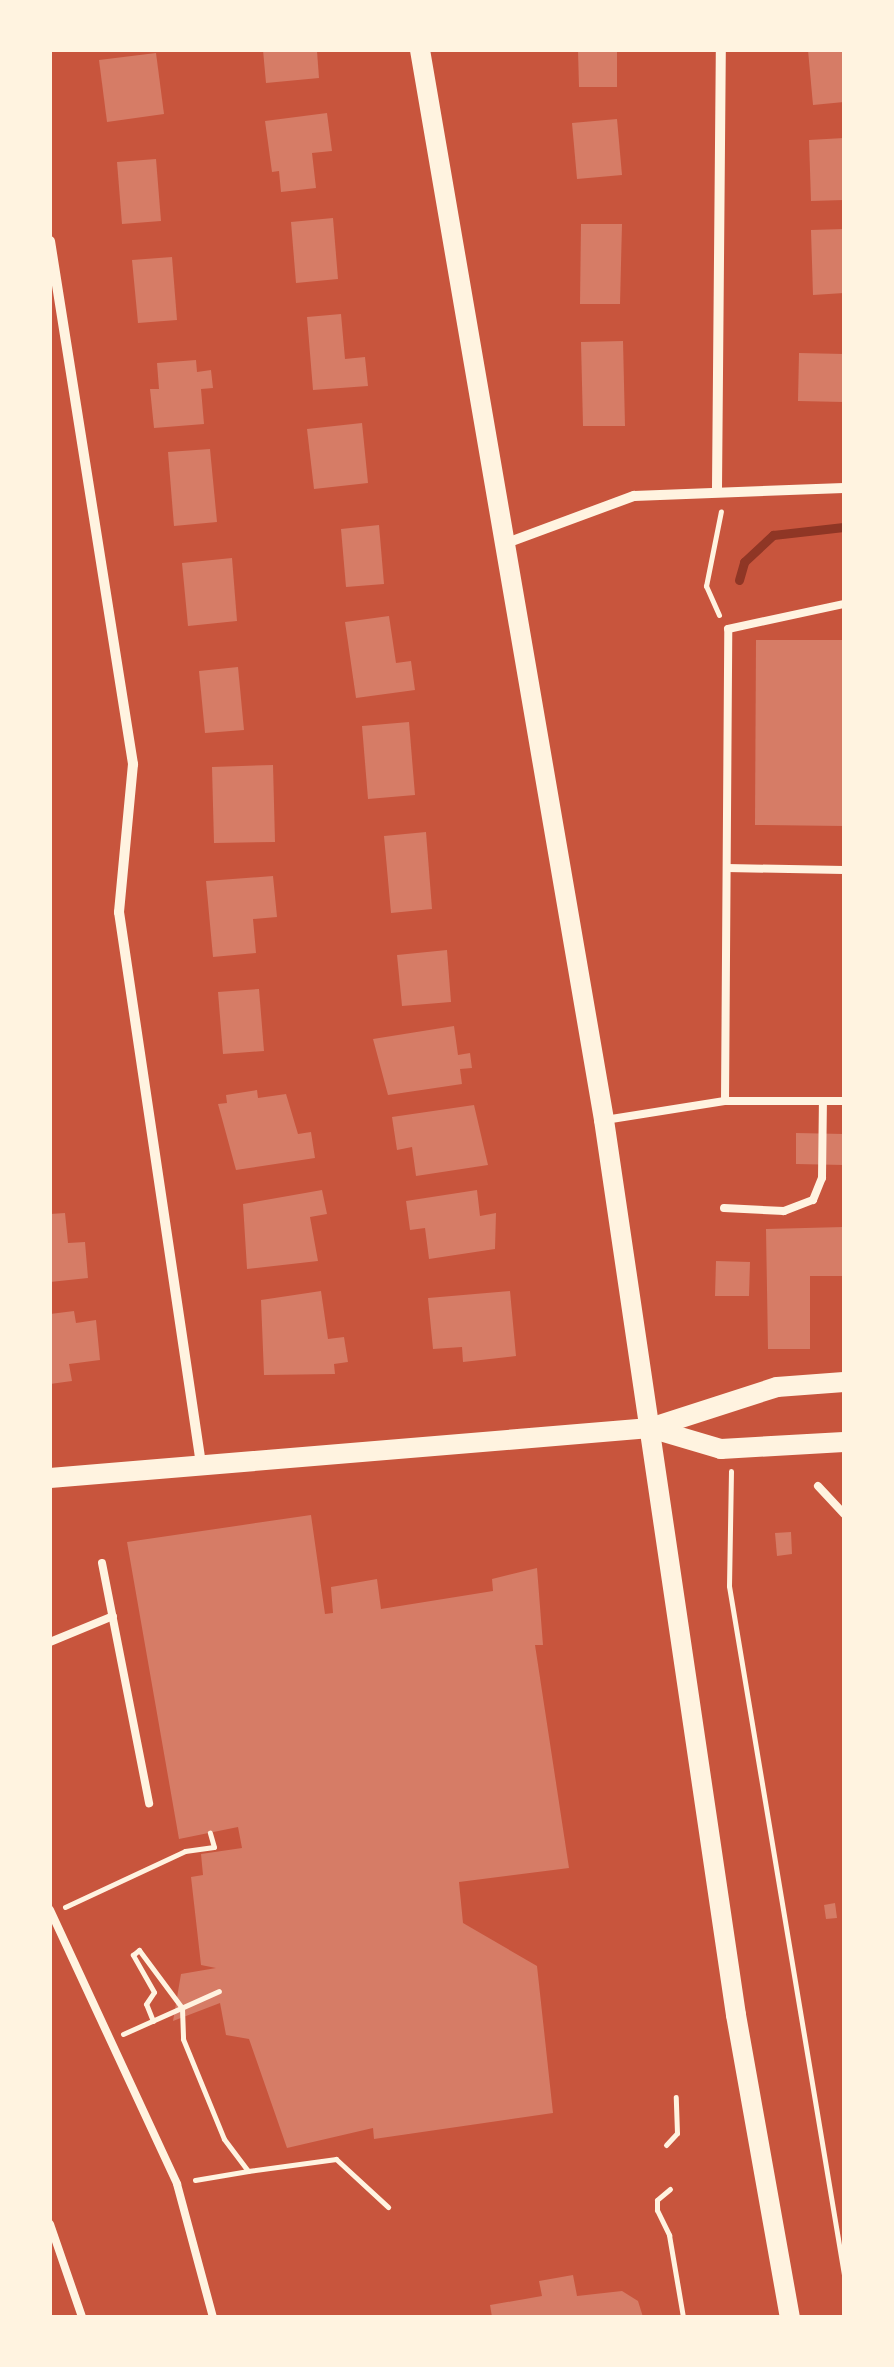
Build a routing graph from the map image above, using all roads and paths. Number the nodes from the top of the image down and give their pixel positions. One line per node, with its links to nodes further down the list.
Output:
1 (420, 50): 6 (main road)
2 (721, 50): 4 (street)
3 (50, 241): 20 (street)
4 (718, 488): 5 (street); 6 (street); 8 (path)
5 (844, 488)
6 (501, 546): 14 (main road)
7 (844, 604): 8 (lane)
8 (728, 629): 9 (lane)
9 (726, 868): 10 (lane); 11 (lane)
10 (844, 870)
11 (725, 1101): 12 (lane); 14 (lane)
12 (822, 1101): 13 (lane); 15 (lane)
13 (844, 1101)
14 (604, 1120): 17 (main road)
15 (724, 1208)
16 (844, 1382): 17 (main road)
17 (650, 1428): 19 (main road); 20 (main road); 45 (main road)
18 (844, 1442): 19 (main road)
19 (728, 1448): 41 (path)
20 (201, 1464): 21 (main road)
21 (50, 1478)
22 (818, 1486): 23 (lane)
23 (844, 1514)
24 (102, 1563): 25 (lane)
25 (112, 1616): 26 (lane); 27 (lane)
26 (50, 1642)
27 (149, 1803)
28 (210, 1833): 29 (path)
29 (51, 1912): 33 (lane)
30 (219, 1991): 31 (path)
31 (182, 2008): 32 (path); 32 (path); 36 (path)
32 (153, 2021): 33 (path)
33 (111, 2039): 37 (lane)
34 (676, 2097): 35 (path)
35 (666, 2146)
36 (248, 2171): 37 (path); 39 (path)
37 (177, 2184): 43 (lane)
38 (670, 2188): 44 (path)
39 (388, 2207)
40 (50, 2224): 42 (lane)
41 (844, 2275)
42 (82, 2317)
43 (213, 2317)
44 (684, 2317)
45 (790, 2317)

